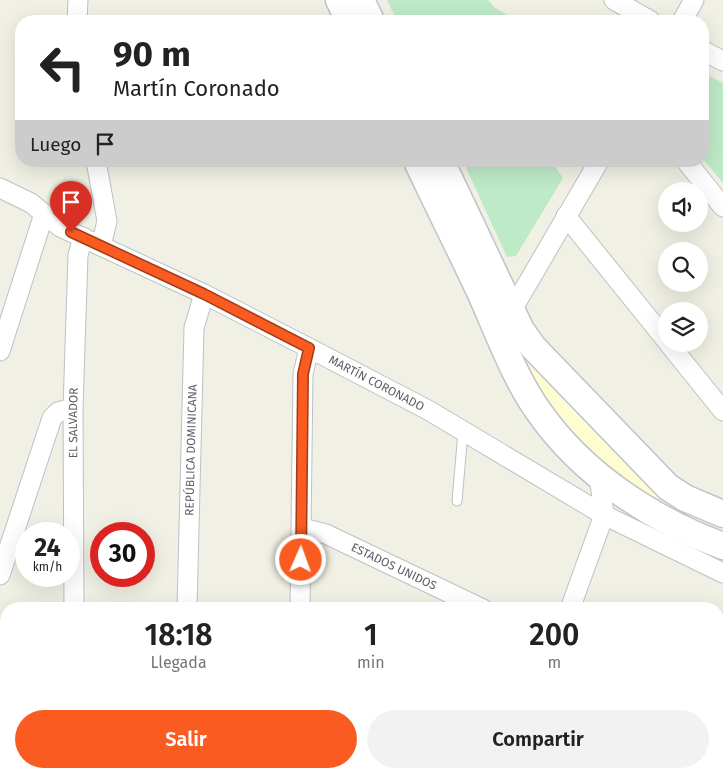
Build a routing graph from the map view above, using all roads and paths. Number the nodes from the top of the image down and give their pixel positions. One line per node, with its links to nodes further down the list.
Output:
1 (78, 0): 6 (street)
2 (339, 0): 7 (main road)
3 (361, 0): 8 (main road)
4 (614, 0): 9 (street)
5 (694, 0): 10 (street)
6 (78, 15)
7 (347, 15)
8 (368, 15)
9 (640, 15)
10 (685, 15)
11 (709, 54): 12 (street)
12 (723, 62)
13 (97, 167): 23 (street)
14 (420, 167): 33 (main road)
15 (444, 167): 25 (main road)
16 (595, 167): 21 (street)
17 (691, 167): 19 (street)
18 (0, 188): 20 (street, MARTÍN CORONADO)
19 (723, 207)
20 (44, 214): 22 (street, MARTÍN CORONADO); 28 (street)
21 (566, 216): 25 (street); 26 (street)
22 (83, 237): 23 (street, MARTÍN CORONADO); 30 (street, EL SALVADOR)
23 (101, 246): 24 (street, MARTÍN CORONADO)
24 (204, 294): 27 (street, MARTÍN CORONADO); 42 (street, REPÚBLICA DOMINICANA)
25 (512, 310): 35 (main road)
26 (658, 330)
27 (309, 348): 32 (street, MARTÍN CORONADO); 37 (street)
28 (0, 351)
29 (675, 352): 31 (street)
30 (73, 408): 40 (street); 41 (street, EL SALVADOR)
31 (723, 411)
32 (463, 432): 34 (lane); 36 (street, MARTÍN CORONADO)
33 (599, 475): 36 (street); 38 (main road)
34 (457, 500)
35 (723, 514)
36 (604, 515): 39 (street, MARTÍN CORONADO); 45 (street)
37 (302, 528): 43 (street); 44 (street, ESTADOS UNIDOS)
38 (723, 546)
39 (723, 573)
40 (0, 575)
41 (74, 602)
42 (187, 602)
43 (300, 602)
44 (468, 602)
45 (573, 602)

